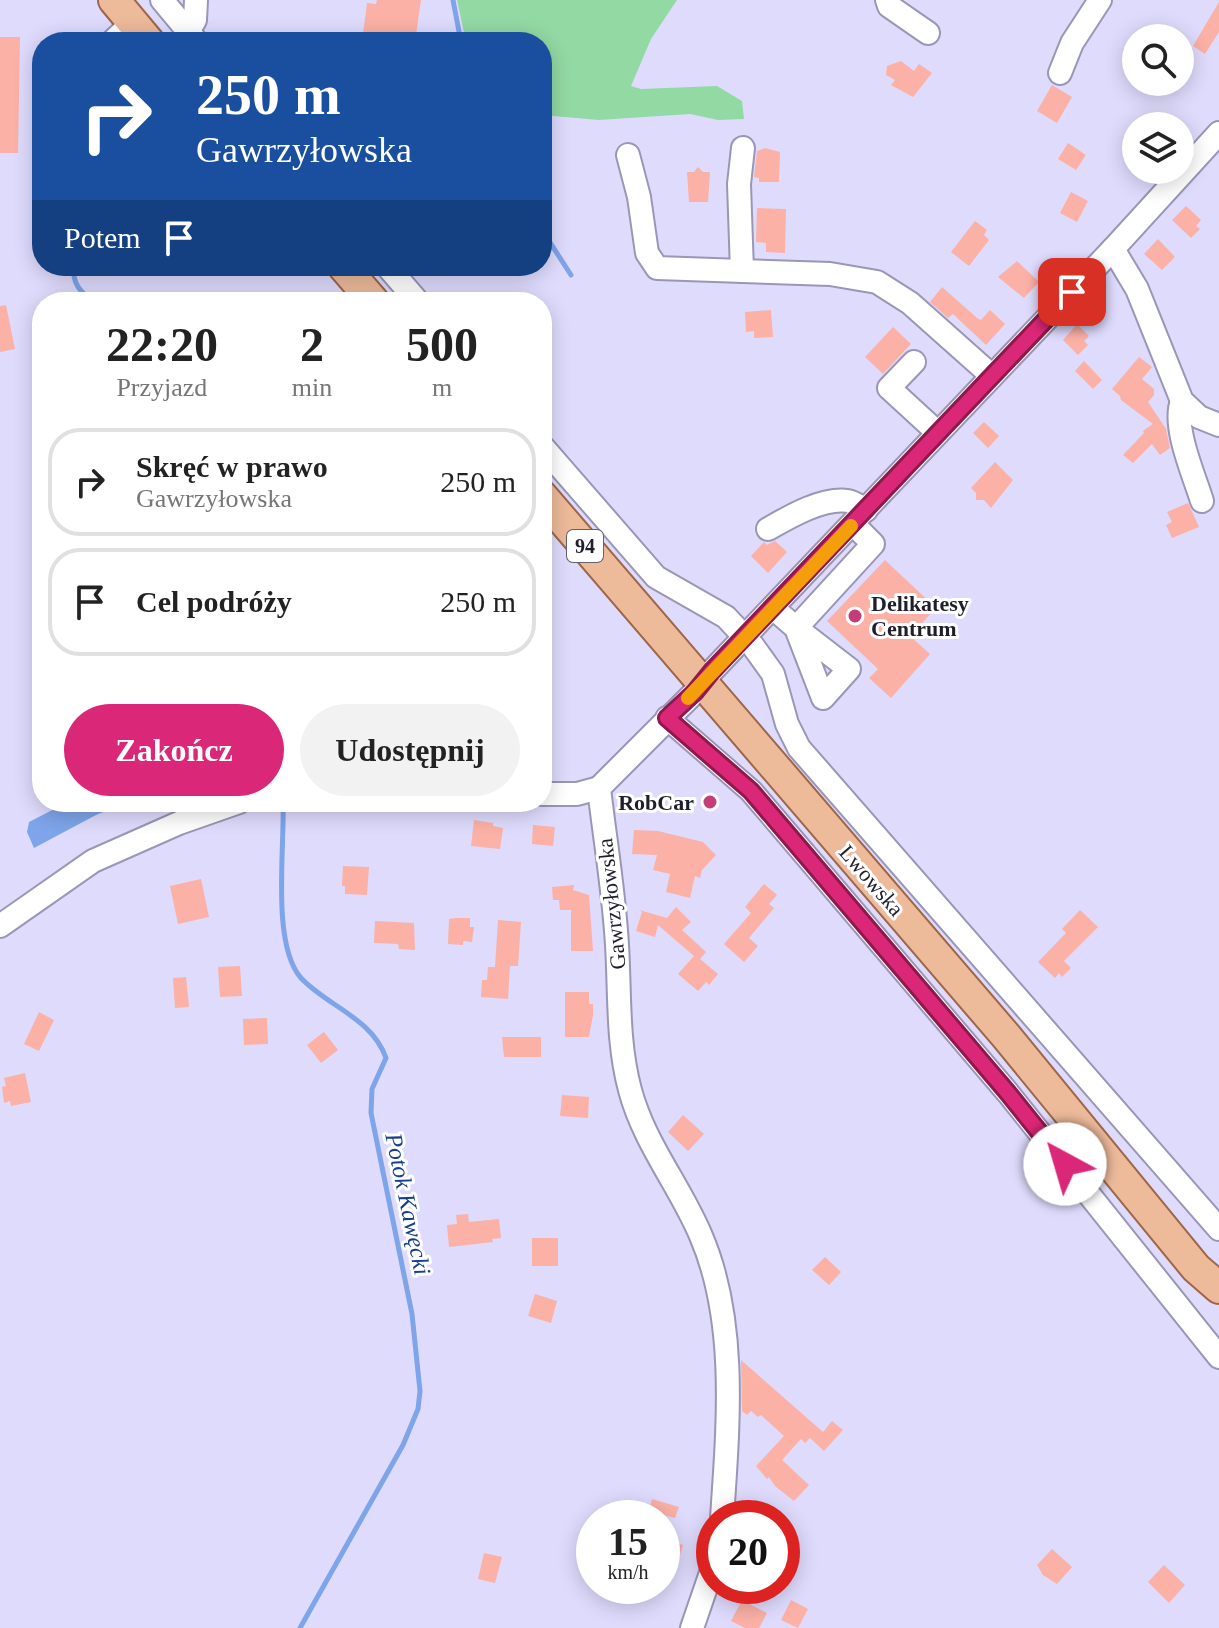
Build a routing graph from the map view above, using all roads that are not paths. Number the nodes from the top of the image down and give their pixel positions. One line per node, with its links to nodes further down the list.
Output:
1 (162, 0): 5 (street)
2 (196, 0): 6 (street)
3 (887, 0): 7 (street)
4 (1100, 0): 8 (street)
5 (189, 32)
6 (194, 32)
7 (928, 33)
8 (1060, 73)
9 (1219, 133): 12 (street)
10 (743, 148): 13 (street)
11 (628, 155): 13 (street)
12 (1113, 249): 19 (street); 20 (street)
13 (742, 271): 19 (street)
14 (352, 276): 16 (main road)
15 (396, 276): 17 (street)
16 (365, 292)
17 (409, 292)
18 (914, 362): 22 (street)
19 (992, 376): 22 (street)
20 (1182, 401): 21 (street); 24 (street)
21 (1219, 425)
22 (938, 433): 26 (street)
23 (552, 457): 29 (street)
24 (1202, 501)
25 (552, 508): 30 (main road, Lwowska / 94)
26 (859, 517): 27 (street); 28 (street); 28 (street)
27 (768, 529)
28 (773, 608): 29 (street)
29 (745, 637): 30 (street); 36 (street)
30 (703, 683): 31 (street); 37 (main road, Lwowska / 94)
31 (667, 718): 32 (street); 40 (street)
32 (599, 788): 33 (street); 44 (street, Gawrzyłowska)
33 (552, 794)
34 (210, 812): 35 (street)
35 (0, 926)
36 (1033, 1014): 37 (street); 38 (street)
37 (1006, 1036): 39 (main road, Lwowska / 94)
38 (1219, 1229)
39 (1193, 1264): 40 (street); 41 (main road, Lwowska / 94); 42 (main road, Lwowska / 94)
40 (1158, 1281): 43 (street)
41 (1219, 1288)
42 (1219, 1307)
43 (1219, 1357)
44 (722, 1500)
45 (700, 1604): 46 (street)
46 (692, 1628)

